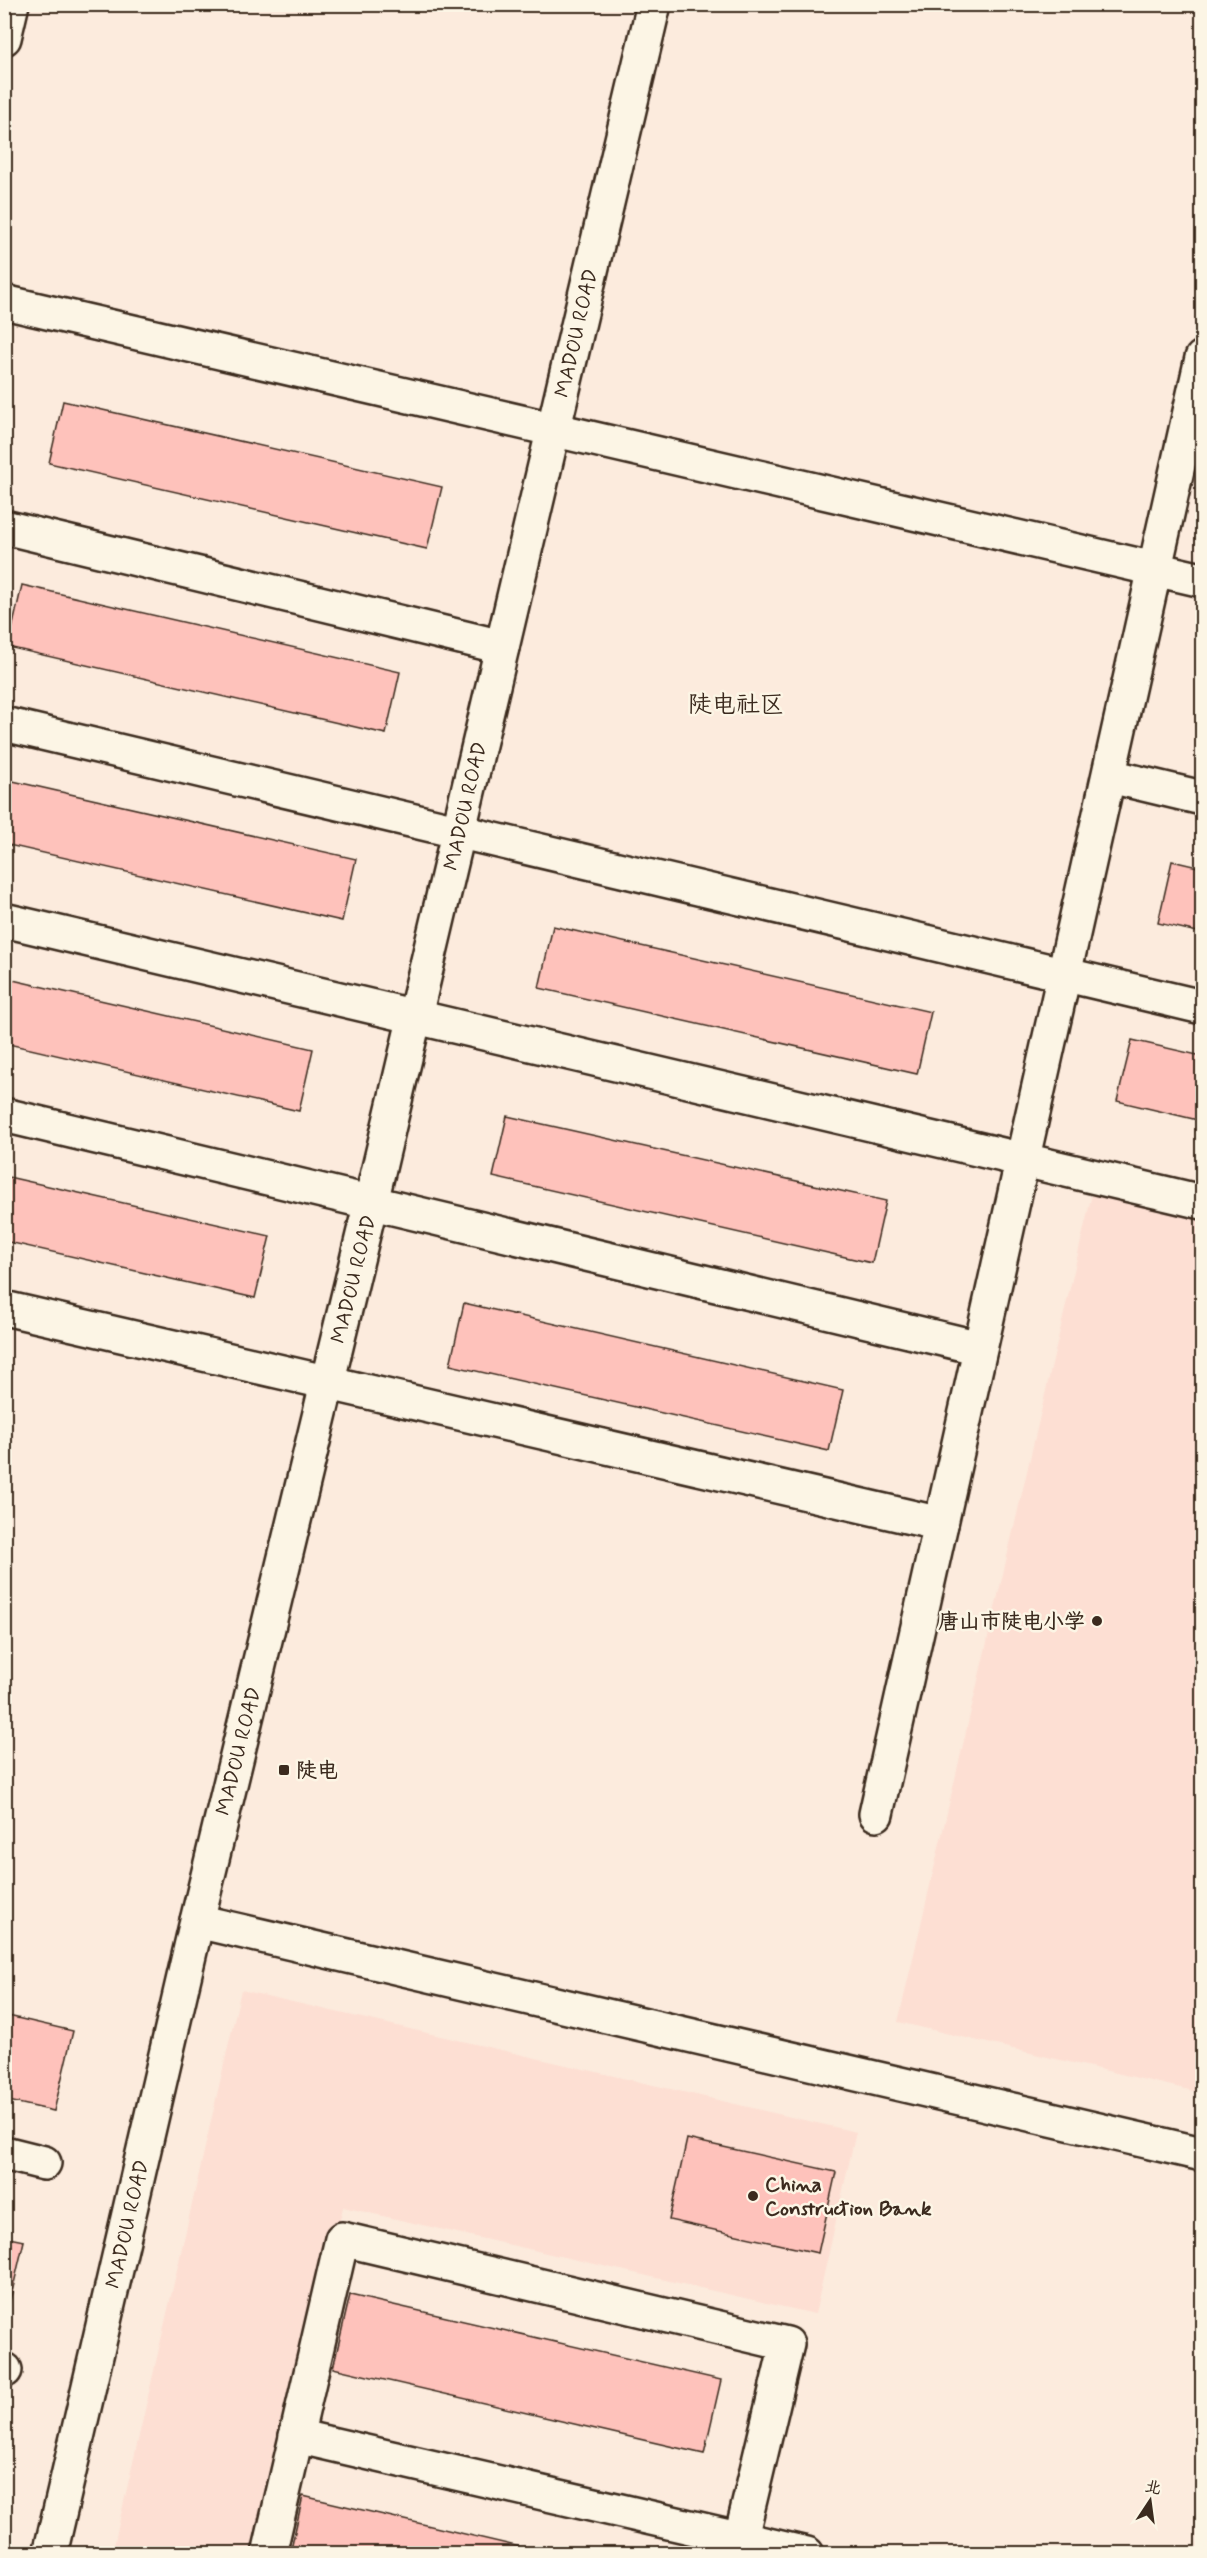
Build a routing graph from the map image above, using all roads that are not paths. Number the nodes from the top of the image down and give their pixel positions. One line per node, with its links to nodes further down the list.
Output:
1 (12, 4): 3 (street)
2 (654, 4): 6 (street, MADOU ROAD)
3 (4, 38)
4 (4, 302): 6 (street)
5 (1201, 372): 8 (street)
6 (554, 429): 8 (street); 10 (street, MADOU ROAD)
7 (4, 527): 10 (street)
8 (1156, 569): 9 (street); 12 (street)
9 (1203, 580)
10 (502, 647): 14 (street, MADOU ROAD)
11 (4, 724): 14 (street)
12 (1110, 776): 13 (street); 16 (street)
13 (1203, 798)
14 (459, 831): 16 (street); 18 (street, MADOU ROAD)
15 (4, 920): 18 (street)
16 (1065, 975): 17 (street); 20 (street)
17 (1203, 1007)
18 (415, 1017): 20 (street); 21 (street, MADOU ROAD)
19 (4, 1115): 21 (street)
20 (1022, 1161): 22 (street); 24 (street)
21 (371, 1202): 24 (street); 25 (street, MADOU ROAD)
22 (1203, 1202)
23 (4, 1308): 25 (street)
24 (980, 1348): 26 (street)
25 (328, 1383): 26 (street); 28 (street, MADOU ROAD)
26 (941, 1524): 27 (street)
27 (876, 1814)
28 (197, 1922): 30 (street); 34 (street, MADOU ROAD)
29 (4, 2153): 31 (street)
30 (1203, 2154)
31 (44, 2163)
32 (296, 2436): 33 (street); 33 (street); 35 (street)
33 (738, 2546): 36 (street)
34 (50, 2553)
35 (269, 2553)
36 (807, 2553)

